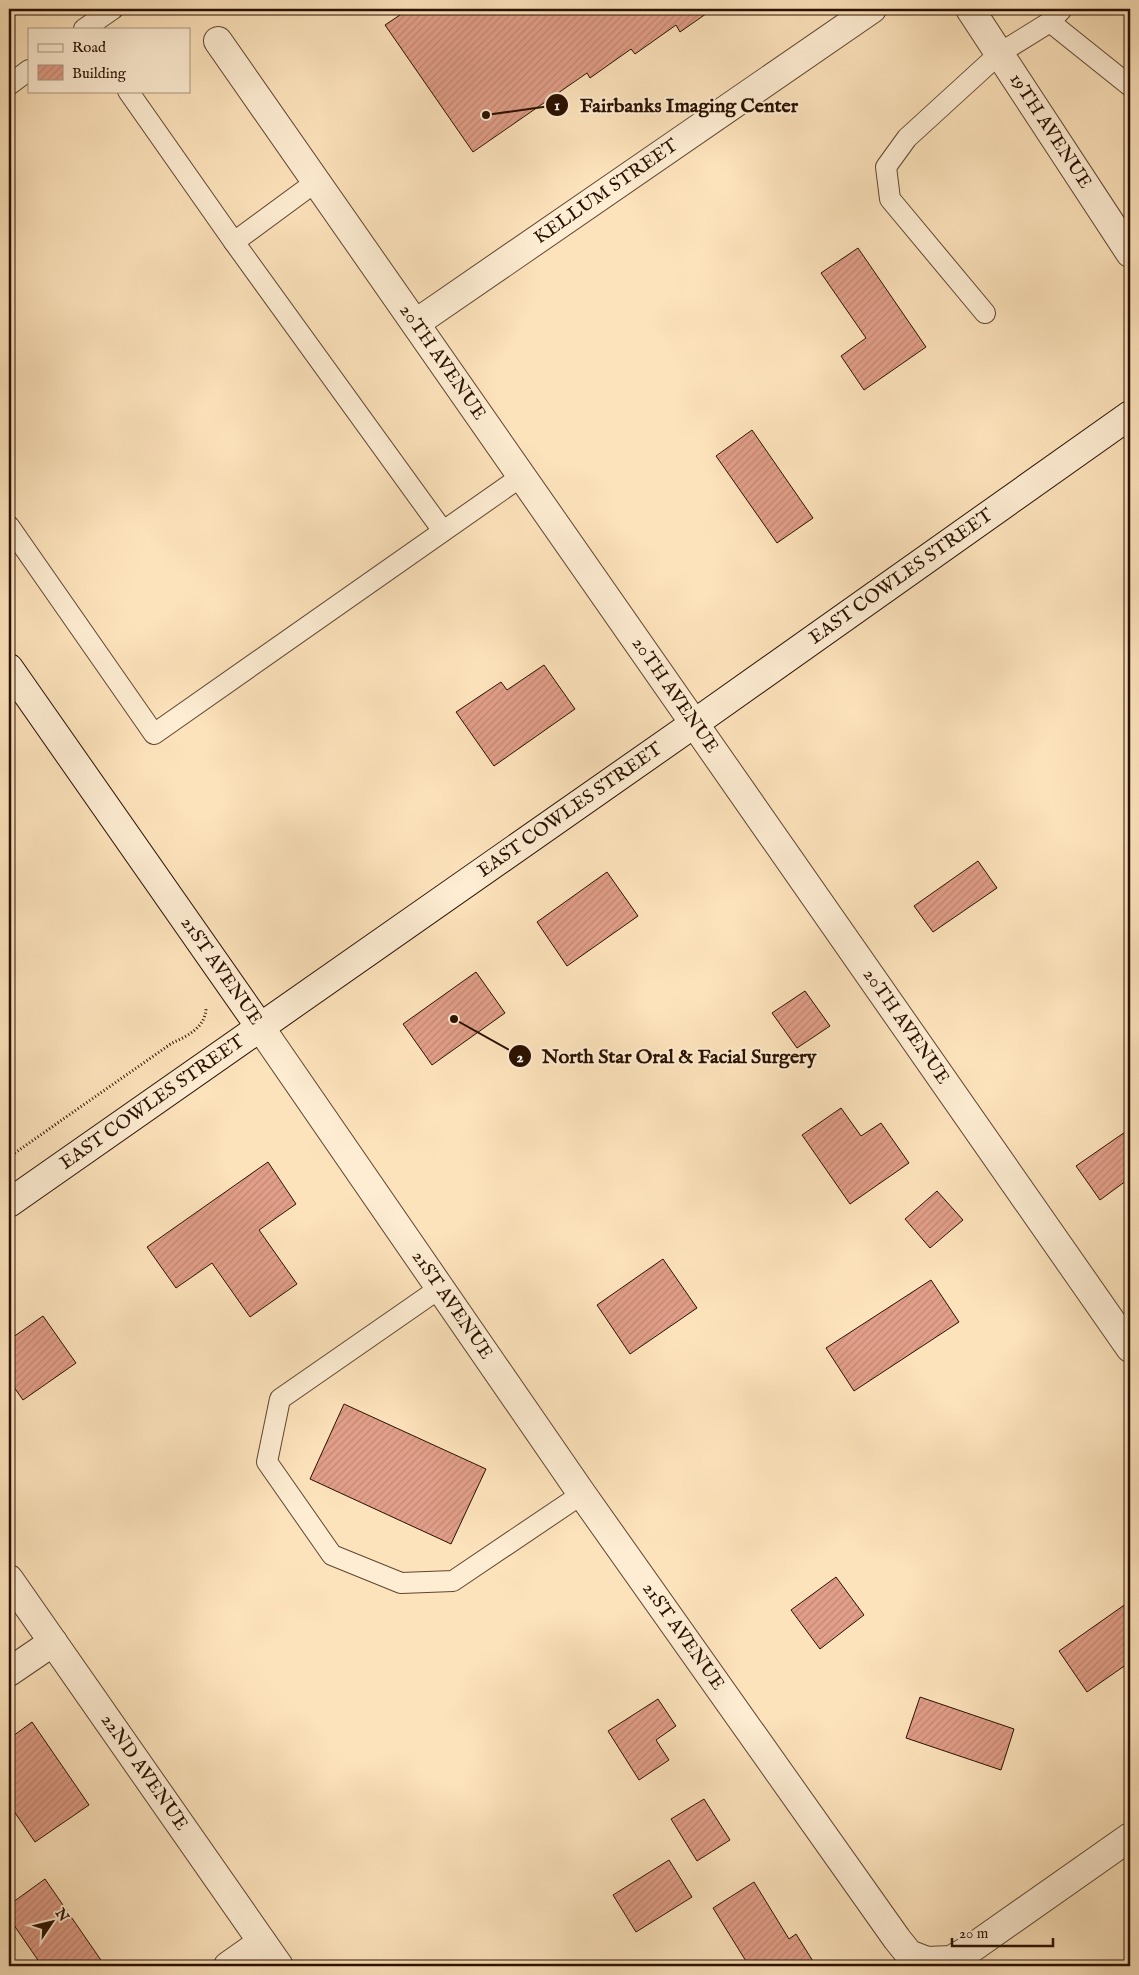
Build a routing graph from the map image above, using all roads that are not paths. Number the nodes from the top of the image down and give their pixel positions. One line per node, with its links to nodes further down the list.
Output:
1 (113, 9): 5 (lane)
2 (872, 9): 16 (street, KELLUM STREET)
3 (970, 9): 7 (street, 19TH AVENUE)
4 (1056, 15): 7 (lane); 10 (lane)
5 (85, 28)
6 (218, 41): 12 (street, 20TH AVENUE)
7 (1000, 53): 14 (street, 19TH AVENUE); 15 (lane)
8 (28, 71): 9 (lane)
9 (9, 85)
10 (1130, 86)
11 (129, 92): 13 (lane)
12 (316, 181): 13 (lane); 16 (street, 20TH AVENUE)
13 (234, 242): 20 (lane)
14 (1130, 253)
15 (985, 313)
16 (416, 323): 18 (street, 20TH AVENUE)
17 (1130, 415): 22 (street, EAST COWLES STREET)
18 (522, 476): 20 (lane); 22 (street, 20TH AVENUE)
19 (9, 526): 20 (lane)
20 (443, 531)
21 (9, 668): 23 (street, 21ST AVENUE)
22 (695, 723): 23 (street, EAST COWLES STREET); 26 (street, 20TH AVENUE)
23 (260, 1027): 24 (street, EAST COWLES STREET); 25 (street, 21ST AVENUE)
24 (9, 1203)
25 (440, 1288): 27 (street, 21ST AVENUE); 27 (lane)
26 (1130, 1348)
27 (582, 1494): 31 (street, 21ST AVENUE)
28 (9, 1579): 29 (street, 22ND AVENUE)
29 (53, 1642): 30 (street); 32 (street, 22ND AVENUE)
30 (9, 1672)
31 (1130, 1837)
32 (262, 1942): 33 (street); 34 (street, 22ND AVENUE)
33 (228, 1966)
34 (279, 1966)

